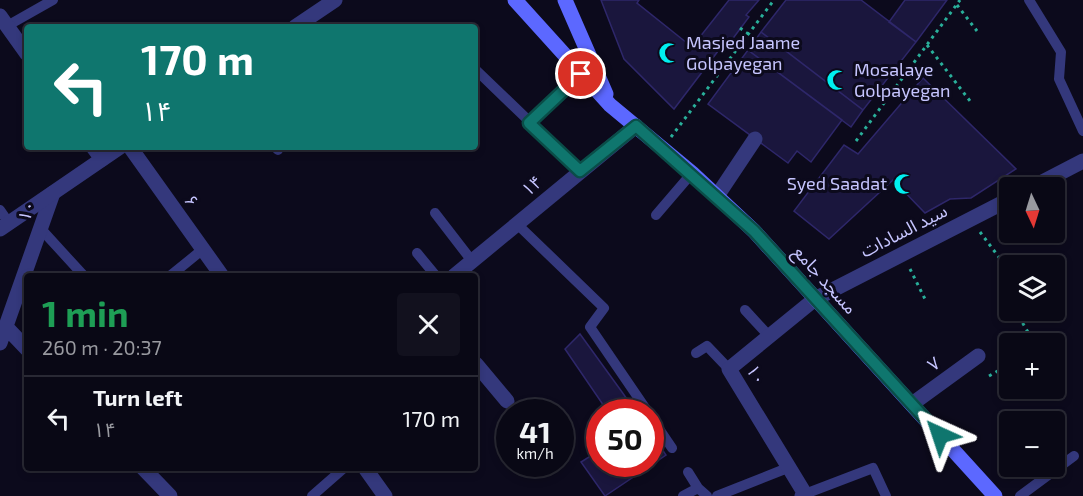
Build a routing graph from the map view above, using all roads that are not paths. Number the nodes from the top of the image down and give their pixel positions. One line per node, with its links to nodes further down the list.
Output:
1 (53, 0): 6 (lane)
2 (335, 0): 7 (street)
3 (515, 0): 10 (main road, مسجد جامع)
4 (565, 0): 11 (main road)
5 (1029, 0): 14 (lane)
6 (4, 21): 8 (street)
7 (302, 24)
8 (24, 50)
9 (478, 72): 12 (lane)
10 (581, 74): 11 (main road, مسجد جامع); 12 (lane)
11 (610, 105): 13 (main road, مسجد جامع)
12 (529, 123): 19 (lane)
13 (636, 126): 19 (street, ۱۴); 20 (main road, مسجد جامع)
14 (1083, 131)
15 (755, 139): 23 (street)
16 (132, 150): 31 (street, ۶)
17 (97, 153): 22 (street)
18 (1083, 161): 21 (street)
19 (580, 171): 28 (street, ۱۴)
20 (692, 173): 23 (main road, مسجد جامع); 27 (lane)
21 (1052, 177)
22 (53, 193): 29 (street); 30 (street, ۱۰)
23 (717, 196): 41 (main road, مسجد جامع)
24 (999, 204): 41 (street, سید السادات)
25 (0, 210): 29 (lane)
26 (435, 213): 33 (lane)
27 (656, 215)
28 (517, 224): 33 (street, ۱۴); 52 (lane)
29 (5, 226)
30 (41, 229): 34 (street, ۱۰); 35 (lane)
31 (202, 250): 36 (lane); 37 (street, ۶)
32 (417, 253): 38 (lane)
33 (472, 261): 39 (street, ۱۴)
34 (26, 273)
35 (81, 273)
36 (174, 273)
37 (220, 273)
38 (433, 273)
39 (458, 273)
40 (24, 278): 43 (street, ۱۰)
41 (815, 298): 44 (street, ۱۰); 53 (main road, مسجد جامع)
42 (745, 310): 44 (lane)
43 (7, 328): 45 (street, ۱۰); 46 (street)
44 (768, 335): 50 (street, ۱۰)
45 (0, 343)
46 (24, 346)
47 (696, 353): 50 (lane)
48 (978, 356): 53 (street, ۷)
49 (478, 366): 51 (street)
50 (729, 369): 57 (street, ۱۰)
51 (505, 399)
52 (639, 399)
53 (912, 404): 70 (main road, مسجد جامع)
54 (664, 436): 55 (lane)
55 (672, 448)
56 (1074, 456): 71 (lane)
57 (790, 467): 63 (street, ۱۰); 68 (lane)
58 (146, 471): 64 (street)
59 (341, 471): 65 (lane)
60 (366, 471): 66 (street)
61 (688, 472): 62 (lane)
62 (702, 492): 67 (lane)
63 (803, 495): 69 (lane)
64 (170, 496)
65 (312, 496)
66 (385, 496)
67 (683, 496)
68 (717, 496)
69 (886, 496)
70 (995, 496)
71 (1020, 496)

